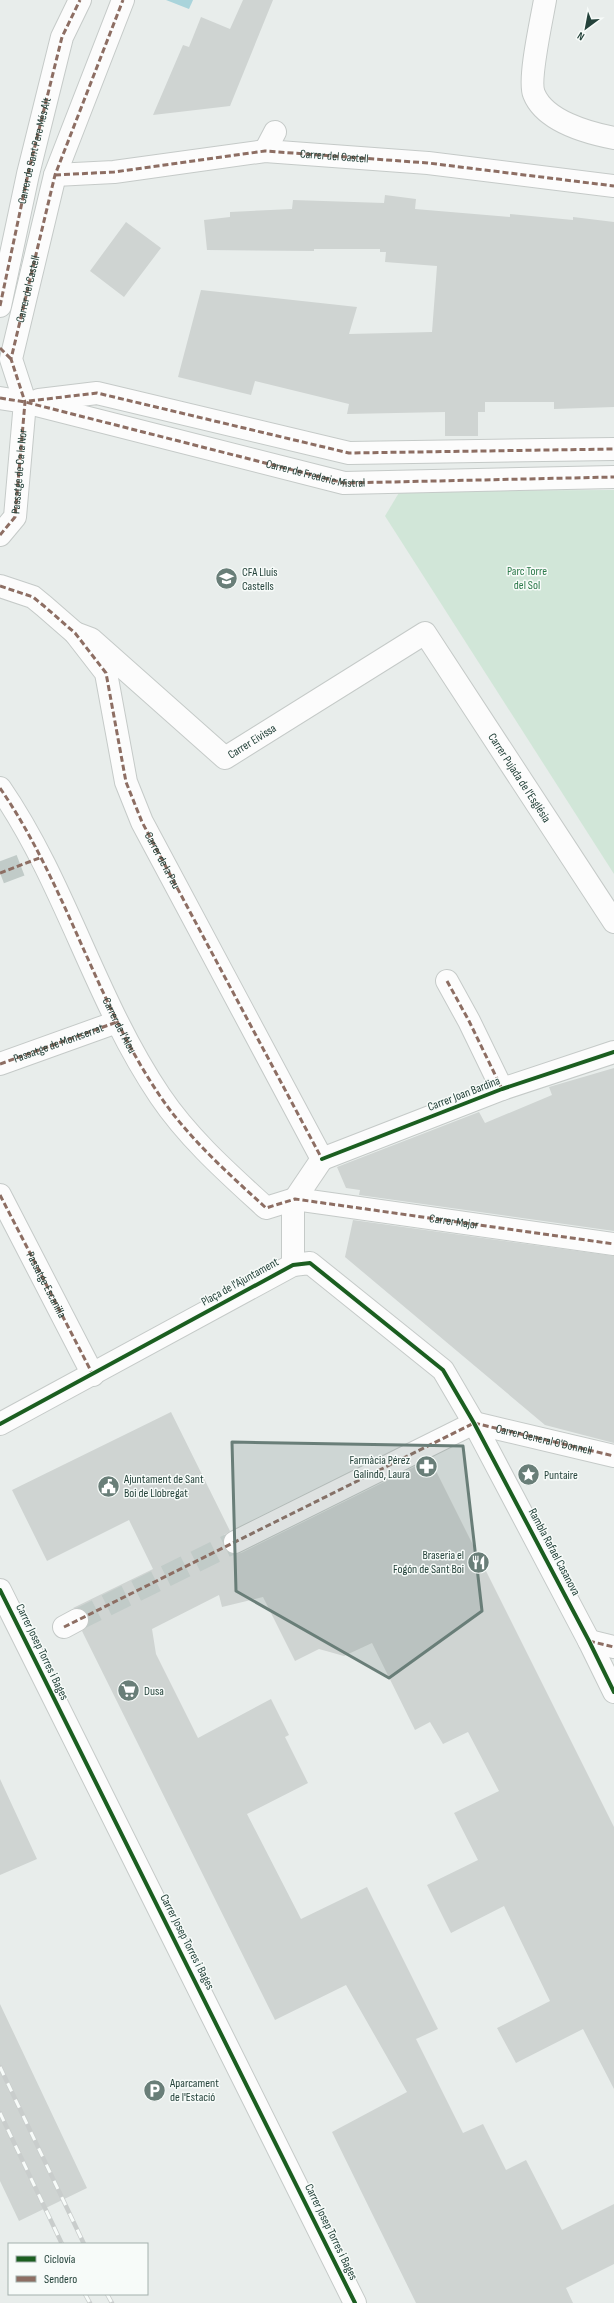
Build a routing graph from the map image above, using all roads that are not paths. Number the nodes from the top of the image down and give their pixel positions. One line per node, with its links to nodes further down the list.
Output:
1 (80, 0): 7 (street, Carrer de Sant Pere Més Alt)
2 (123, 0): 5 (street, Carrer del Castell)
3 (545, 0): 4 (street)
4 (614, 138)
5 (55, 176): 6 (street, Carrer del Castell); 8 (street, Carrer del Castell)
6 (614, 186)
7 (0, 306)
8 (6, 353): 10 (street, Carrer del Castell)
9 (0, 398): 10 (street, Carrer de Frederic Mistral)
10 (26, 402): 11 (street, Carrer de Frederic Mistral); 12 (street, Carrer de Frederic Mistral); 13 (street, Passatge de Ca la Nor)
11 (614, 449)
12 (614, 477)
13 (0, 535)
14 (0, 586): 15 (street, Carrer de la Pau)
15 (75, 633): 16 (street, Carrer Eivissa); 24 (street, Carrer de la Pau)
16 (425, 633): 18 (street, Carrer Pujada de l'Església)
17 (0, 788): 20 (street, Carrer de l'Alou)
18 (614, 922)
19 (447, 981): 23 (street)
20 (117, 1022): 22 (street, Passatge de Montserrat); 26 (street, Carrer de l'Alou)
21 (614, 1052): 23 (street, Carrer Joan Bardina)
22 (0, 1064)
23 (502, 1089): 24 (street, Carrer Joan Bardina)
24 (322, 1159): 26 (street, Plaça de l'Ajuntament)
25 (0, 1195): 29 (street, Passatge Escanilla)
26 (295, 1199): 27 (street, Carrer Major); 28 (street, Plaça de l'Ajuntament)
27 (614, 1244)
28 (293, 1265): 29 (street, Plaça de l'Ajuntament); 30 (street, Plaça de l'Ajuntament)
29 (92, 1375): 31 (street, Plaça de l'Ajuntament)
30 (474, 1422): 32 (street, Carrer General O'Donnell); 33 (street); 35 (street, Rambla Rafael Casanova)
31 (0, 1424)
32 (614, 1456)
33 (235, 1542)
34 (0, 1590): 38 (street, Carrer Josep Torres i Bages)
35 (589, 1641): 36 (street); 37 (street, Rambla Rafael Casanova)
36 (614, 1647)
37 (614, 1692)
38 (355, 2303)

